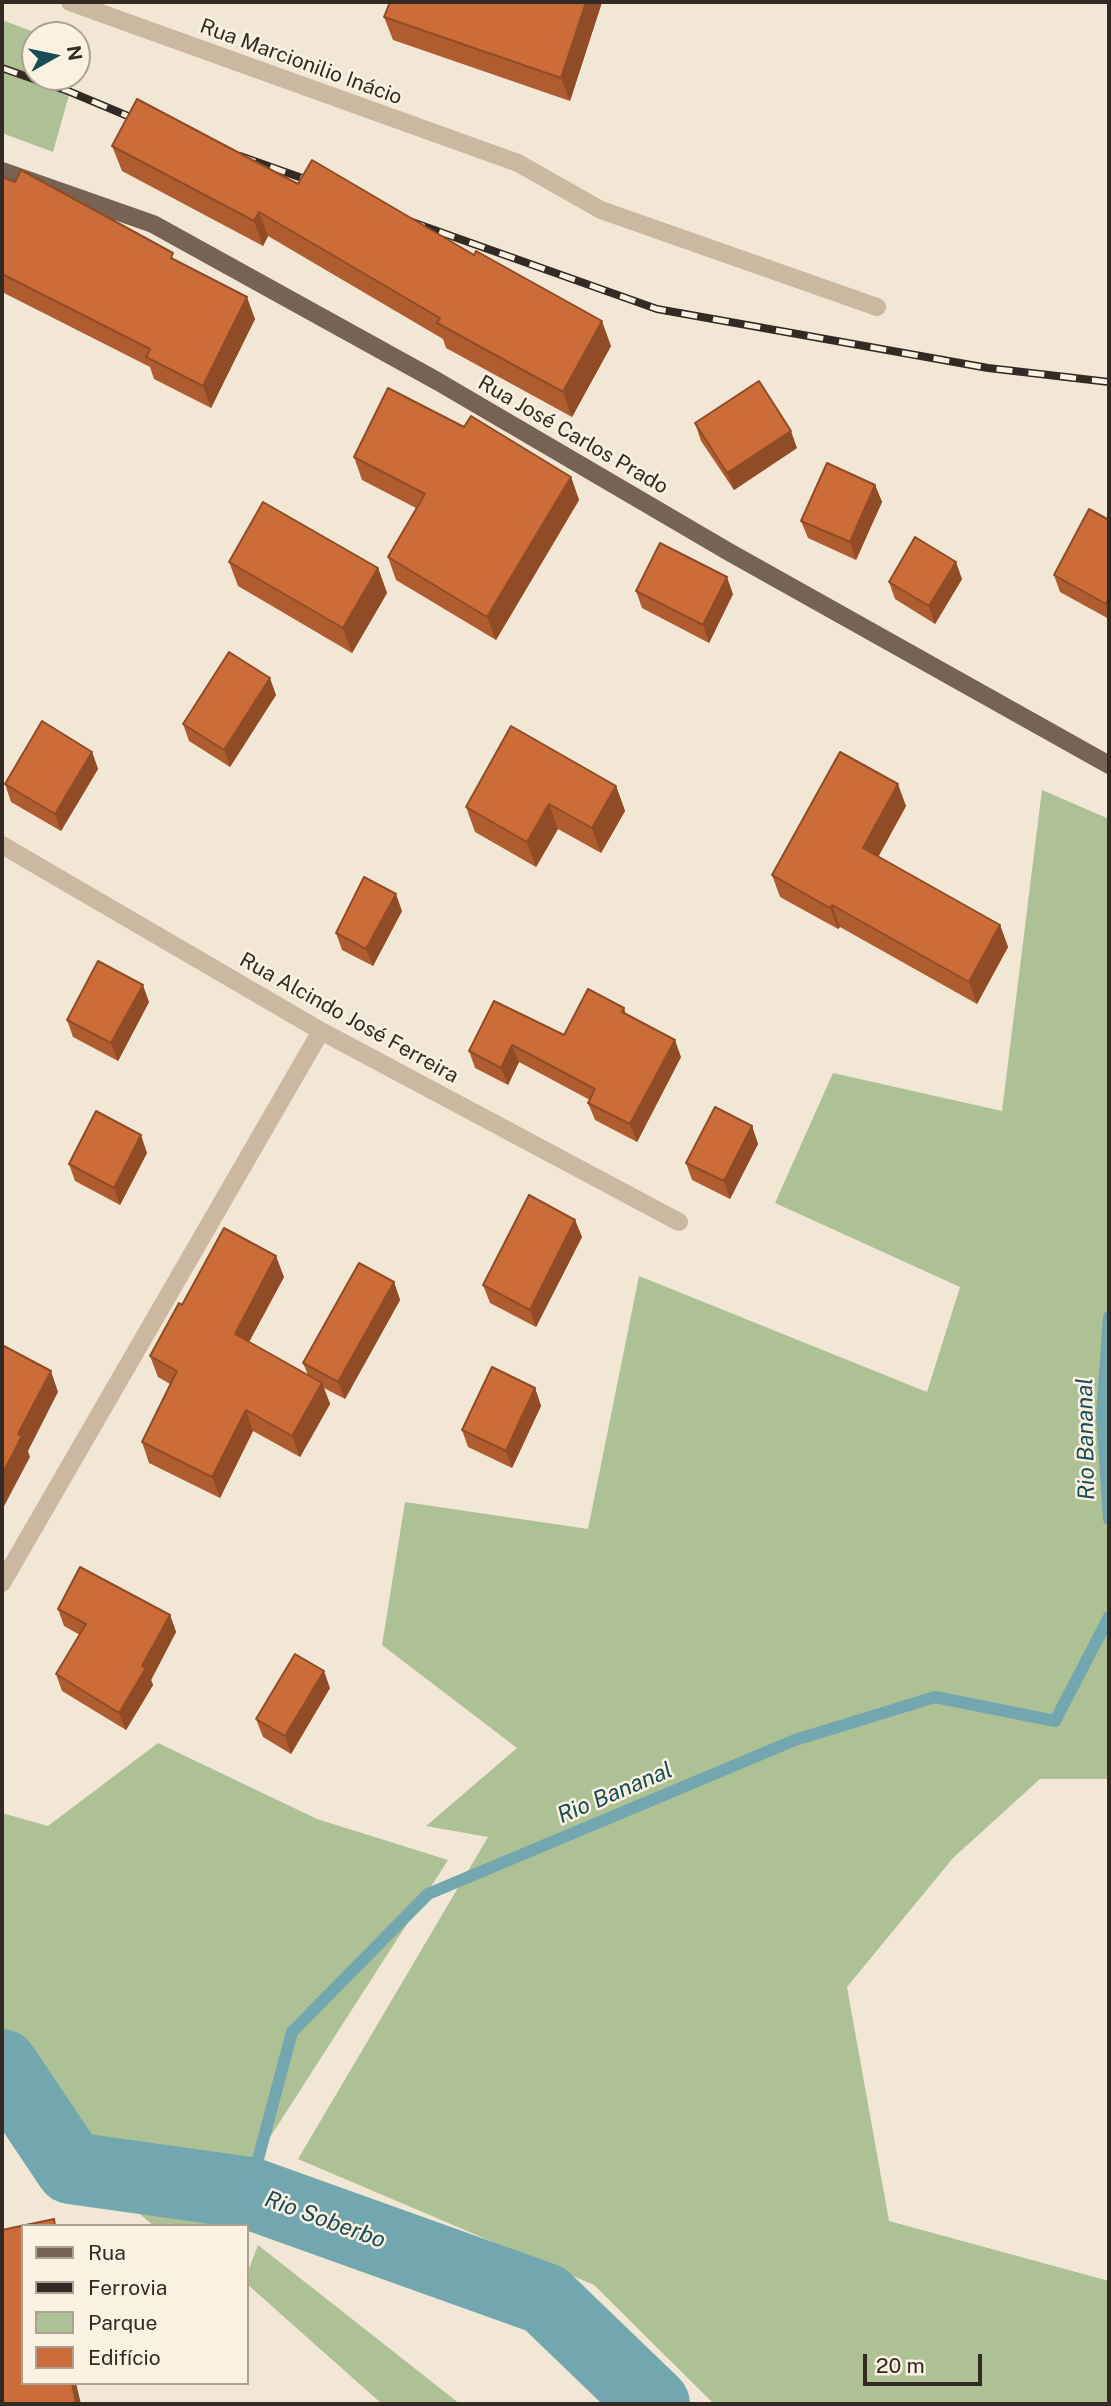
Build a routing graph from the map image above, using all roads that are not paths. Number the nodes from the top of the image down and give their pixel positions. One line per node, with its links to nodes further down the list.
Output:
1 (70, 2): 3 (street, Rua Marcionilio Inácio)
2 (2, 171): 4 (main road, Rua José Carlos Prado)
3 (877, 307)
4 (1109, 765)
5 (2, 845): 6 (street, Rua Alcindo José Ferreira)
6 (321, 1031): 7 (street, Rua Alcindo José Ferreira); 8 (street)
7 (679, 1222)
8 (2, 1583)

